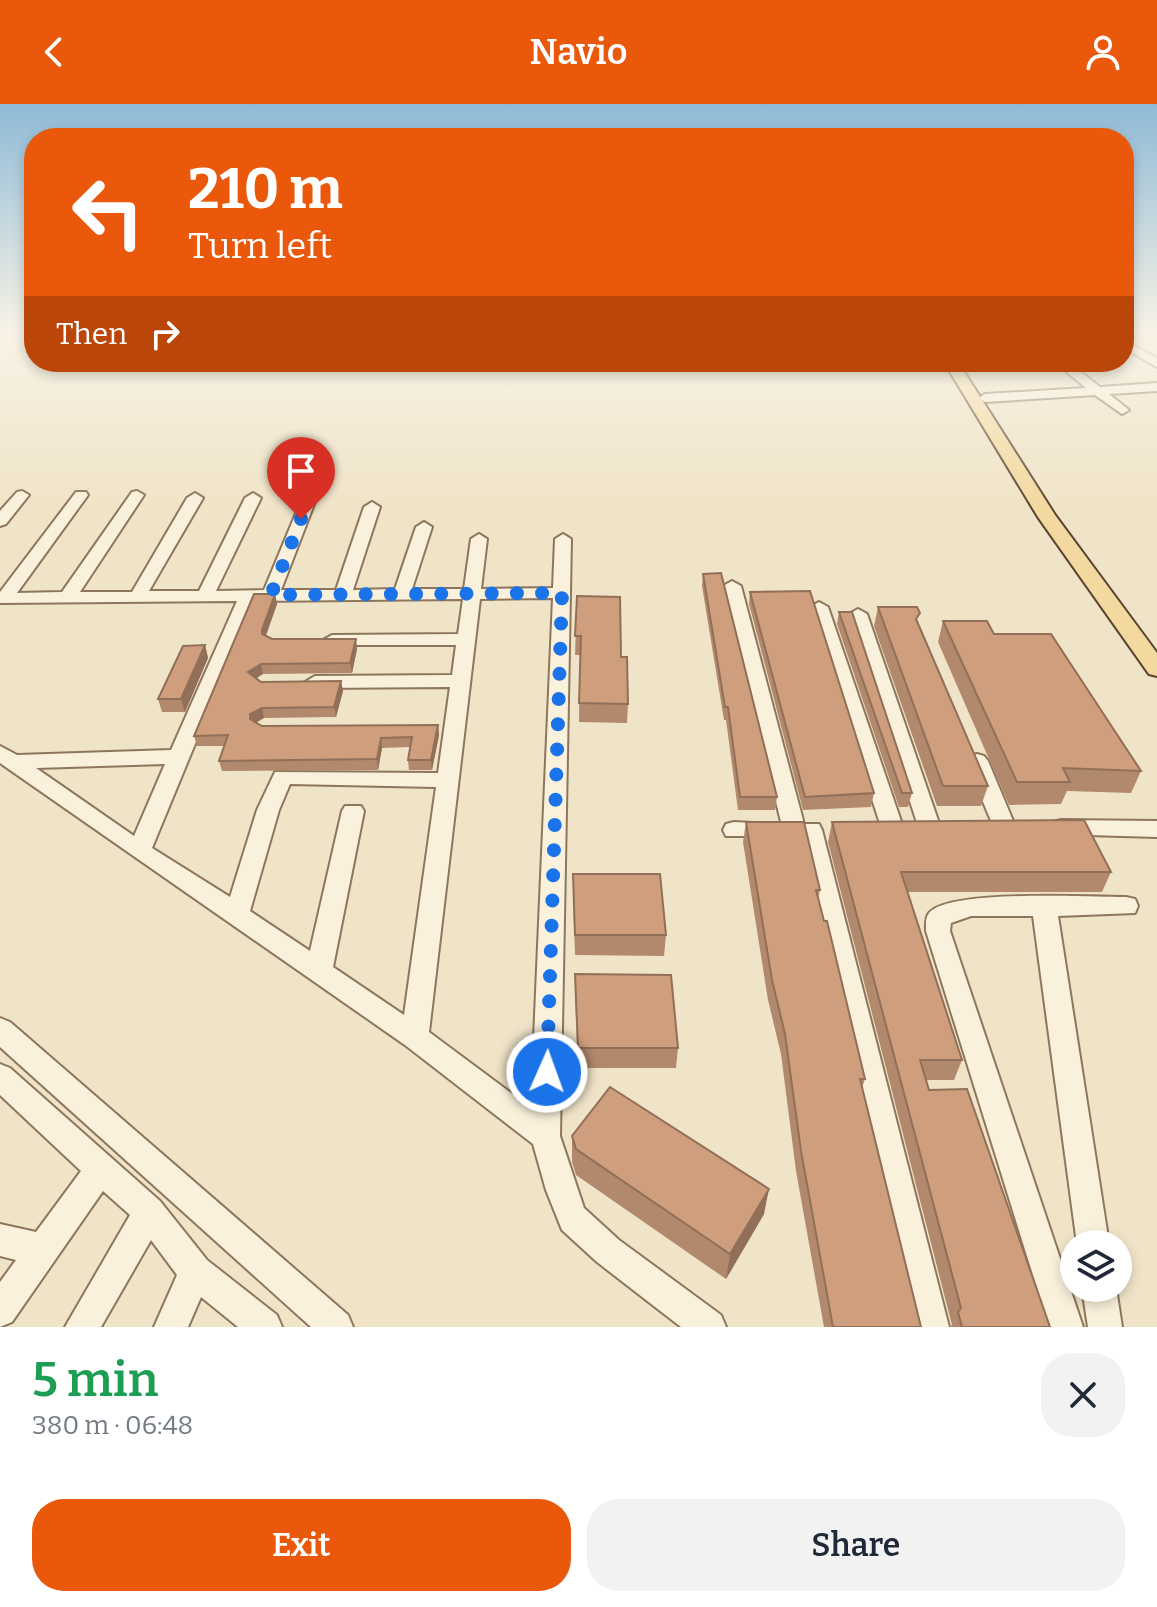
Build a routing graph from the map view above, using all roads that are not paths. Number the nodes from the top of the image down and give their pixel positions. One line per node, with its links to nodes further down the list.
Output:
1 (969, 391): 34 (main road)
2 (981, 391): 5 (main road)
3 (1097, 391): 5 (street)
4 (1098, 391): 6 (street)
5 (985, 398): 33 (main road)
6 (1122, 410)
7 (311, 494): 24 (street)
8 (22, 495): 14 (street)
9 (81, 495): 27 (street)
10 (137, 495): 28 (street)
11 (195, 498): 26 (street)
12 (253, 498): 25 (street)
13 (372, 507): 22 (street)
14 (0, 521)
15 (424, 527): 19 (street)
16 (479, 539): 20 (street)
17 (563, 539): 21 (street)
18 (732, 586): 46 (street)
19 (402, 593): 20 (street); 22 (street)
20 (472, 593): 21 (street); 31 (street)
21 (562, 593): 57 (street)
22 (343, 594): 24 (street)
23 (248, 595): 24 (street); 25 (street); 39 (street)
24 (271, 595)
25 (205, 596): 26 (street)
26 (137, 597): 28 (street)
27 (2, 598): 28 (street)
28 (67, 598)
29 (819, 607): 48 (street)
30 (858, 614): 48 (street)
31 (466, 639): 32 (street); 35 (street)
32 (307, 640)
33 (1157, 641)
34 (1156, 664)
35 (461, 681): 36 (street); 40 (street)
36 (293, 682)
37 (970, 746): 43 (street)
38 (7, 757): 39 (street); 49 (street)
39 (179, 757): 49 (street)
40 (448, 780): 52 (street); 55 (street)
41 (353, 811): 53 (street)
42 (975, 828): 43 (street)
43 (1021, 828): 44 (street)
44 (1157, 829)
45 (734, 830): 46 (street)
46 (814, 830): 71 (street)
47 (865, 830): 48 (street)
48 (893, 830)
49 (139, 851): 52 (street)
50 (1126, 906): 51 (street)
51 (1044, 907): 60 (street); 72 (street)
52 (237, 914): 53 (street)
53 (319, 971): 55 (street)
54 (0, 1030): 69 (street)
55 (415, 1037): 57 (street)
56 (0, 1077): 58 (street)
57 (545, 1136): 70 (street)
58 (100, 1170): 59 (street); 62 (street)
59 (149, 1212): 63 (street); 66 (street)
60 (1091, 1230)
61 (0, 1240): 62 (street)
62 (43, 1250): 65 (street)
63 (195, 1272): 67 (street); 68 (street)
64 (1101, 1302): 73 (street)
65 (0, 1310)
66 (82, 1327)
67 (171, 1327)
68 (265, 1327)
69 (336, 1327)
70 (709, 1327)
71 (932, 1327)
72 (1066, 1327)
73 (1105, 1327)

